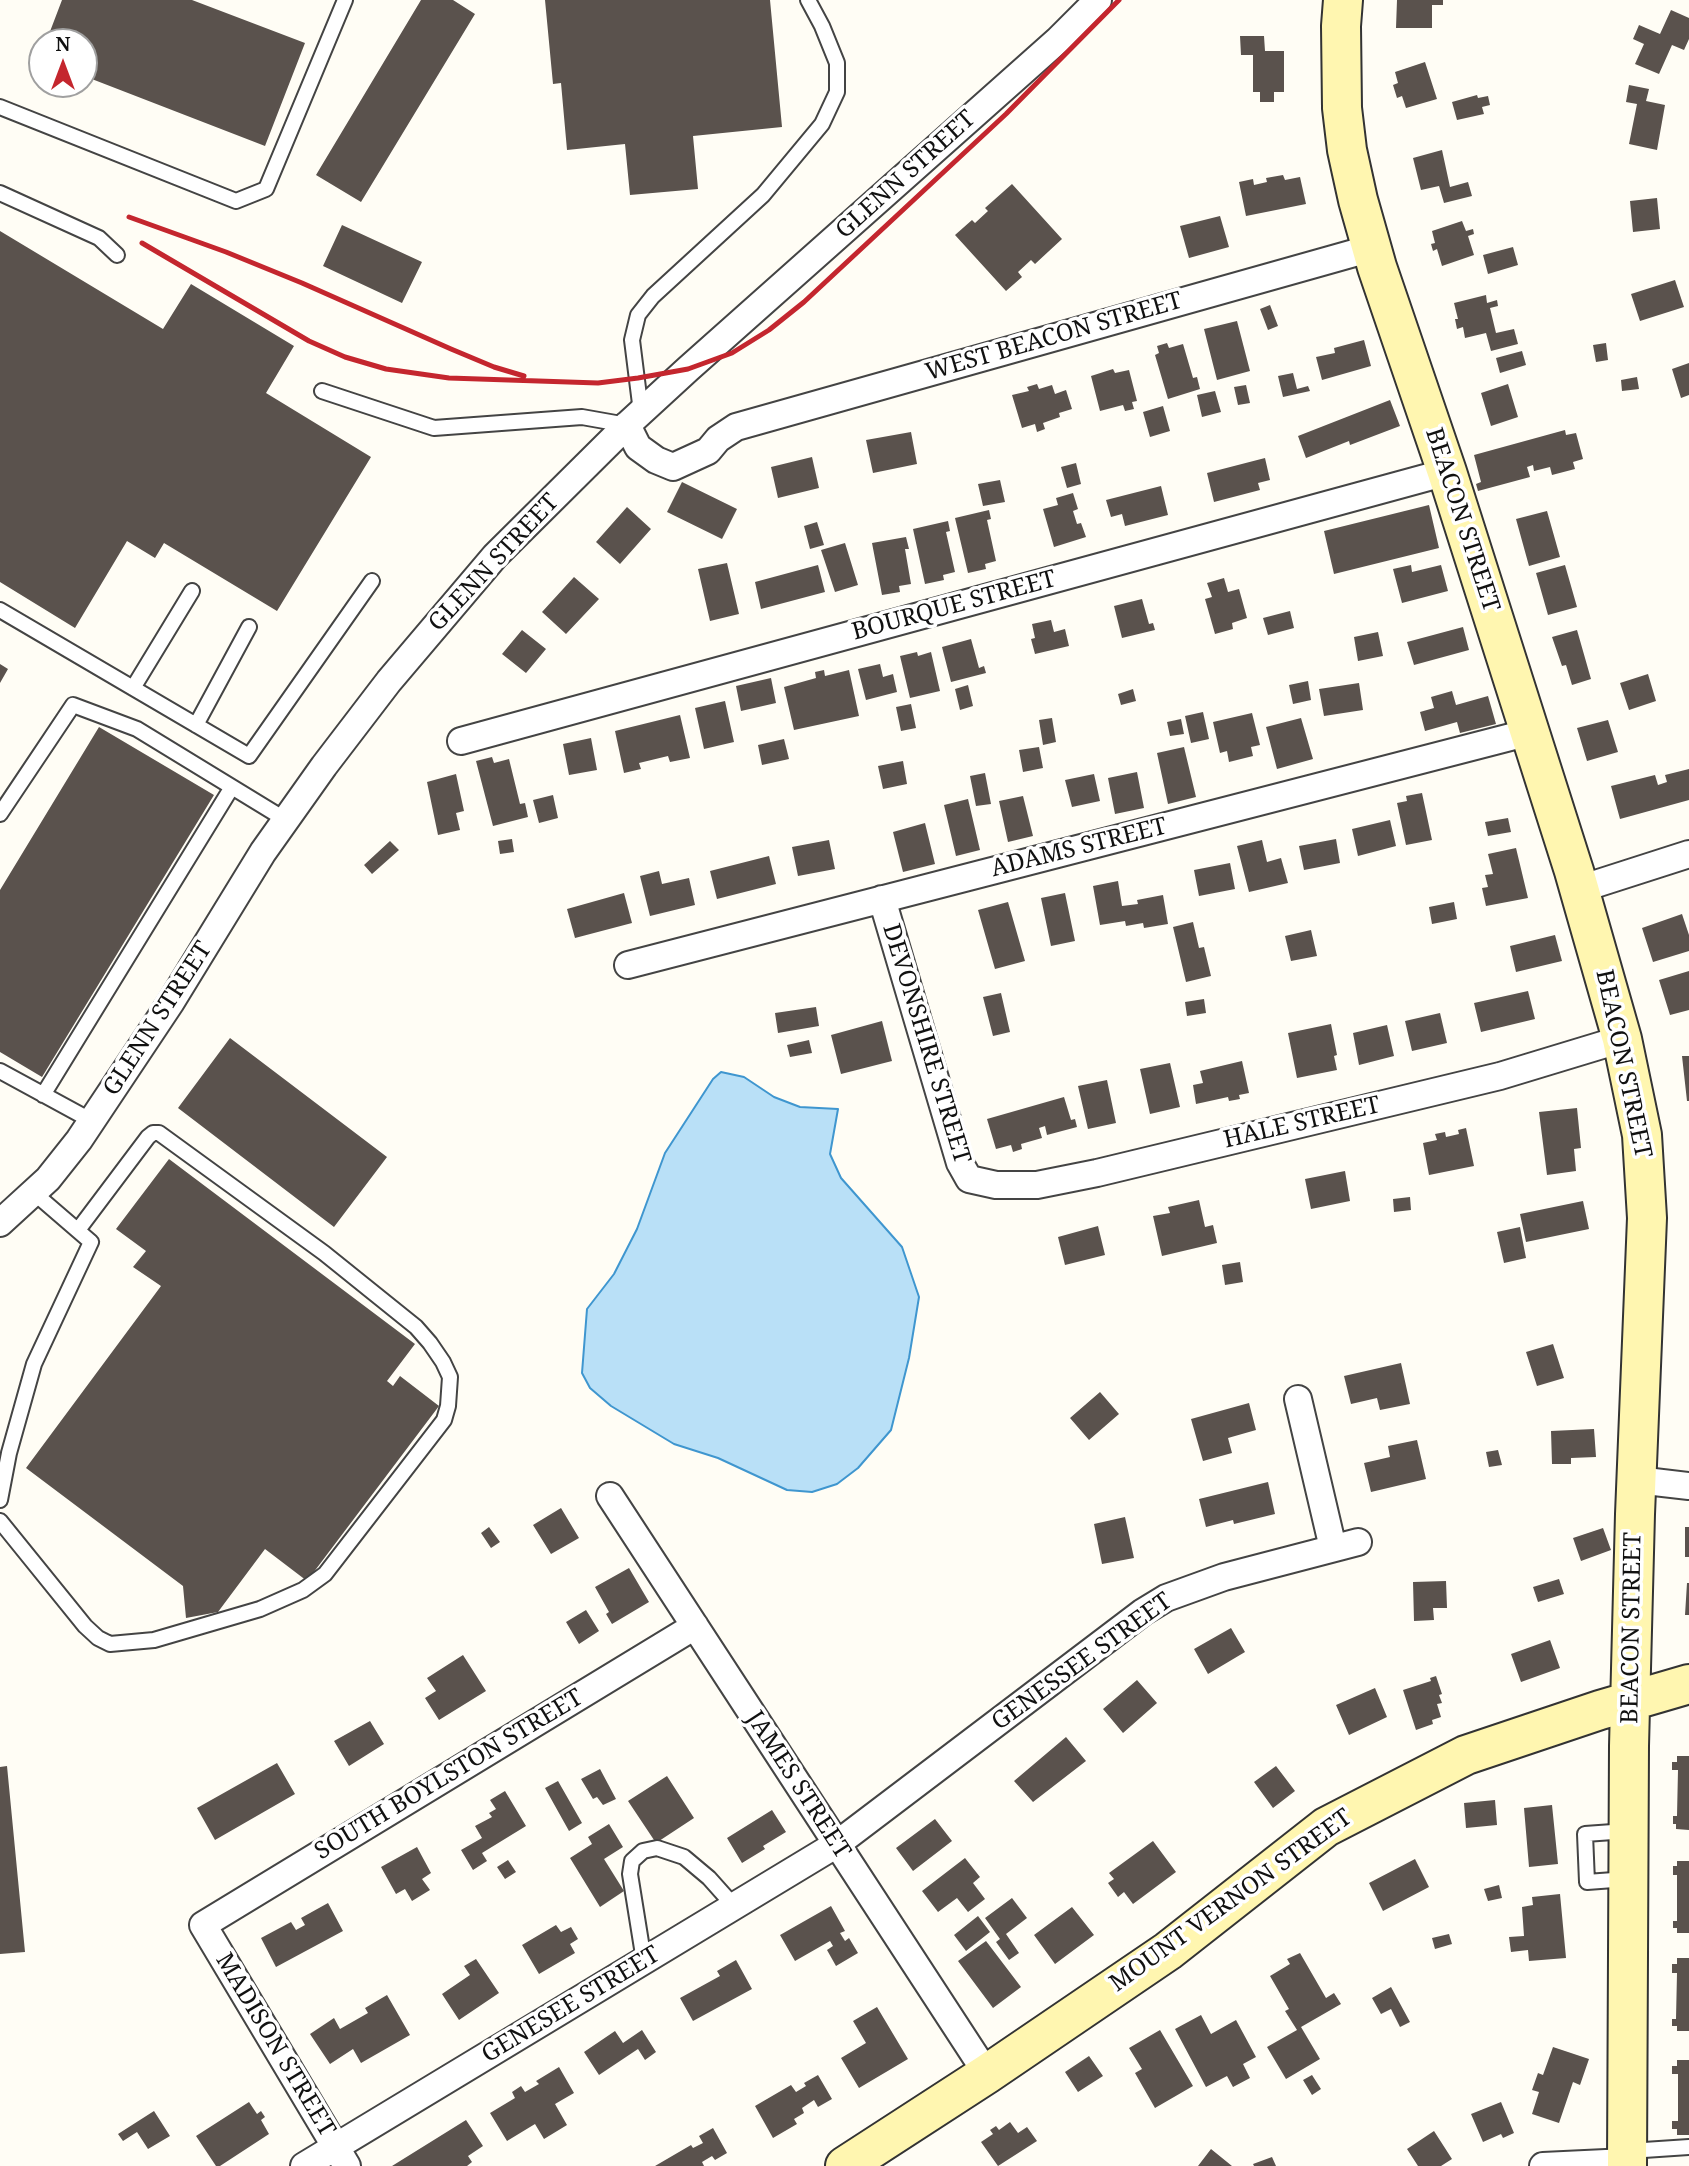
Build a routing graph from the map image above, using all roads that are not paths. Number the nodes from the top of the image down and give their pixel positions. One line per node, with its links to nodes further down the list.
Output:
1 (345, 0): 5 (lane)
2 (808, 0): 10 (lane)
3 (1098, 0): 10 (street, GLENN STREET)
4 (1343, 0): 7 (main road, BEACON STREET)
5 (0, 107)
6 (0, 193): 8 (lane)
7 (1372, 248): 10 (street, WEST BEACON STREET); 11 (main road, BEACON STREET)
8 (117, 255)
9 (322, 391): 10 (lane)
10 (634, 418): 22 (street, GLENN STREET)
11 (1447, 472): 18 (main road, BEACON STREET); 19 (street, BOURQUE STREET)
12 (372, 580): 17 (lane)
13 (192, 591): 16 (lane)
14 (0, 610): 16 (lane)
15 (249, 627): 17 (lane)
16 (132, 688): 17 (lane)
17 (196, 725)
18 (1530, 732): 24 (main road, BEACON STREET); 25 (street, ADAMS STREET)
19 (461, 741)
20 (232, 787): 21 (lane); 22 (lane); 29 (lane)
21 (0, 814)
22 (286, 820): 30 (street, GLENN STREET)
23 (1689, 854): 24 (street)
24 (1580, 889): 27 (main road, BEACON STREET)
25 (882, 899): 26 (street, ADAMS STREET); 31 (street, DEVONSHIRE STREET)
26 (628, 965)
27 (1622, 1039): 31 (street, HALE STREET); 36 (main road, BEACON STREET)
28 (0, 1071): 29 (lane)
29 (43, 1095): 30 (lane)
30 (92, 1121): 32 (street, GLENN STREET)
31 (979, 1181)
32 (33, 1192): 33 (street, GLENN STREET); 34 (lane)
33 (0, 1223)
34 (78, 1230): 39 (lane); 40 (lane)
35 (1298, 1399): 44 (street, GENESSEE STREET)
36 (1637, 1480): 37 (street); 43 (main road, BEACON STREET)
37 (1689, 1486)
38 (610, 1496): 41 (street, JAMES STREET)
39 (0, 1500)
40 (0, 1521)
41 (695, 1626): 44 (street, JAMES STREET); 46 (street, SOUTH BOYLSTON STREET)
42 (1689, 1684): 43 (main road, MOUNT VERNON STREET)
43 (1630, 1702): 48 (main road, MOUNT VERNON STREET); 51 (main road, BEACON STREET)
44 (837, 1844): 45 (street, GENESEE STREET); 48 (street, JAMES STREET)
45 (734, 1906): 47 (street, GENESEE STREET); 47 (lane)
46 (203, 1925): 50 (street, MADISON STREET)
47 (644, 1961): 50 (street, GENESEE STREET)
48 (987, 2074): 53 (main road, MOUNT VERNON STREET)
49 (1689, 2147): 51 (lane)
50 (341, 2157): 52 (street, GENESEE STREET)
51 (1627, 2160): 54 (street)
52 (304, 2166)
53 (845, 2166)
54 (1543, 2166)

